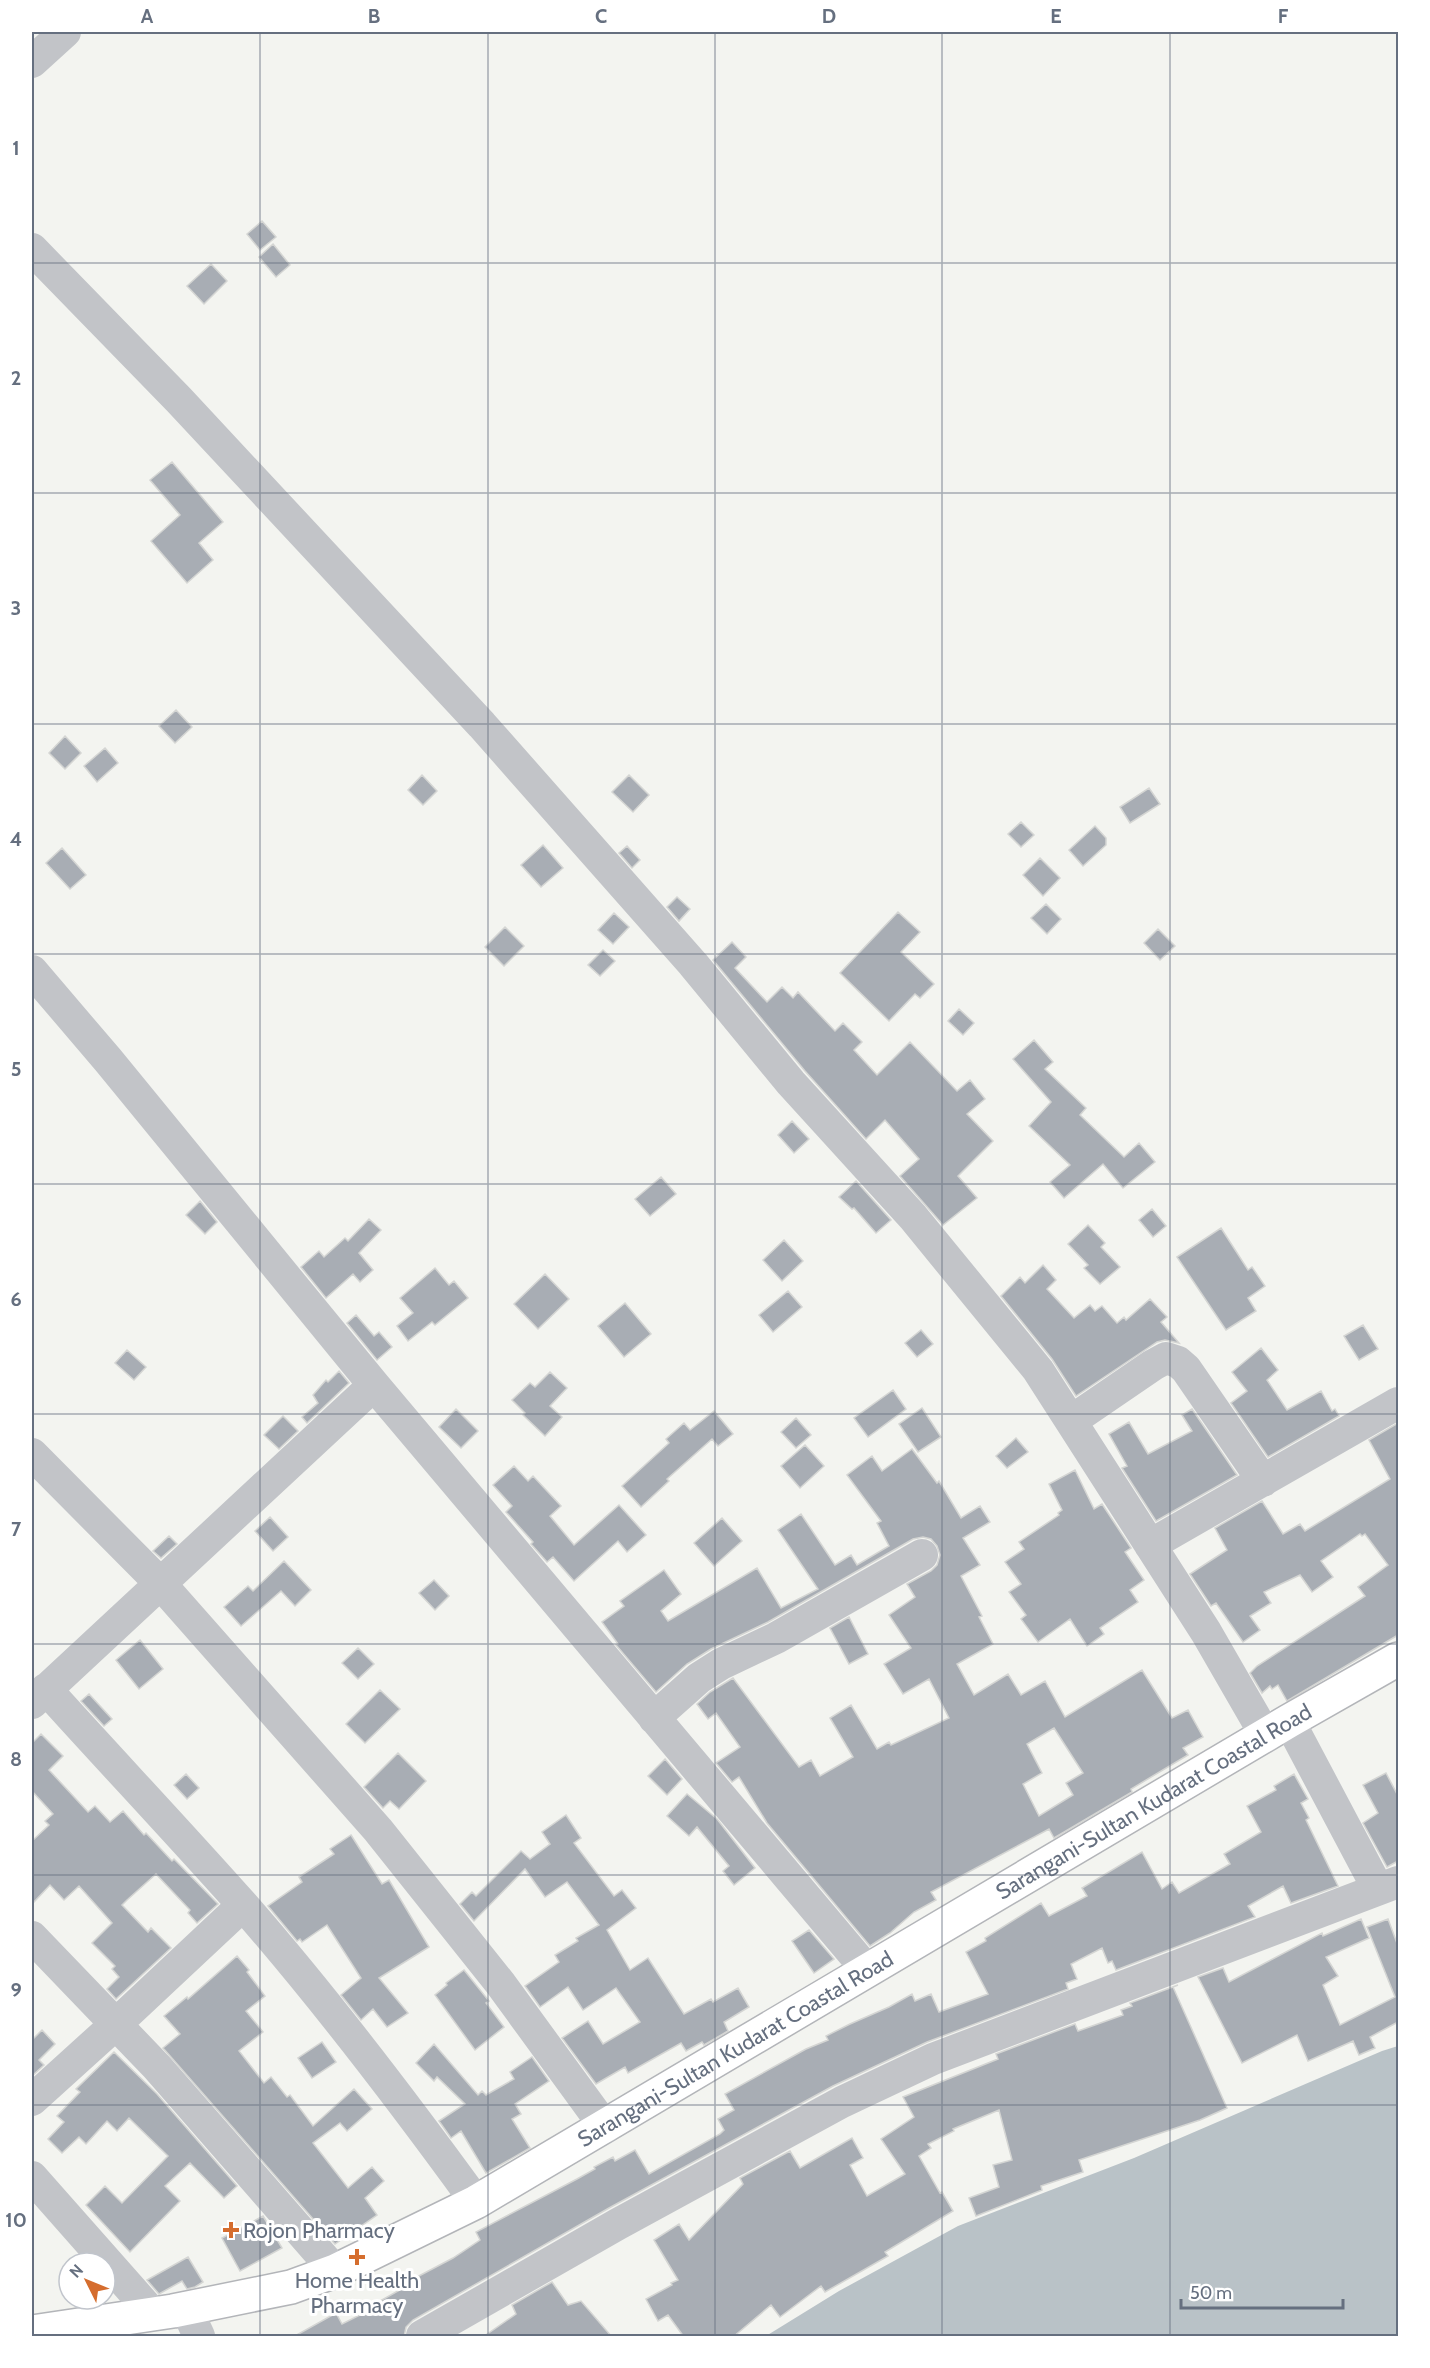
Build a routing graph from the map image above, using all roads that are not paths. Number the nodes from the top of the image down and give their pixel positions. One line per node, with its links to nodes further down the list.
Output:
1 (65, 32): 2 (street)
2 (32, 62)
3 (32, 249): 7 (street)
4 (32, 972): 5 (street)
5 (374, 1385): 12 (street); 15 (street)
6 (1398, 1403): 9 (street)
7 (1071, 1421): 9 (street); 10 (street)
8 (32, 1454): 12 (street)
9 (1263, 1481): 10 (street)
10 (1150, 1545): 16 (street)
11 (922, 1555): 15 (street)
12 (159, 1582): 14 (street); 23 (street)
13 (1398, 1659): 16 (main road, Sarangani-Sultan Kudarat Coastal Road)
14 (39, 1696): 18 (street)
15 (654, 1718): 20 (street)
16 (1277, 1729): 17 (street); 20 (main road, Sarangani-Sultan Kudarat Coastal Road)
17 (1388, 1886): 30 (street)
18 (243, 1905): 21 (street); 25 (street)
19 (32, 1937): 21 (street)
20 (867, 1970): 23 (main road, Sarangani-Sultan Kudarat Coastal Road)
21 (116, 2024): 22 (street); 26 (street)
22 (32, 2100)
23 (605, 2127): 25 (main road, Sarangani-Sultan Kudarat Coastal Road)
24 (32, 2177): 27 (street)
25 (476, 2202): 26 (main road, Sarangani-Sultan Kudarat Coastal Road)
26 (335, 2271): 28 (main road, Sarangani-Sultan Kudarat Coastal Road)
27 (153, 2314): 28 (main road, Sarangani-Sultan Kudarat Coastal Road); 29 (main road, Sarangani-Sultan Kudarat Coastal Road)
28 (193, 2322)
29 (32, 2332)
30 (422, 2337)

